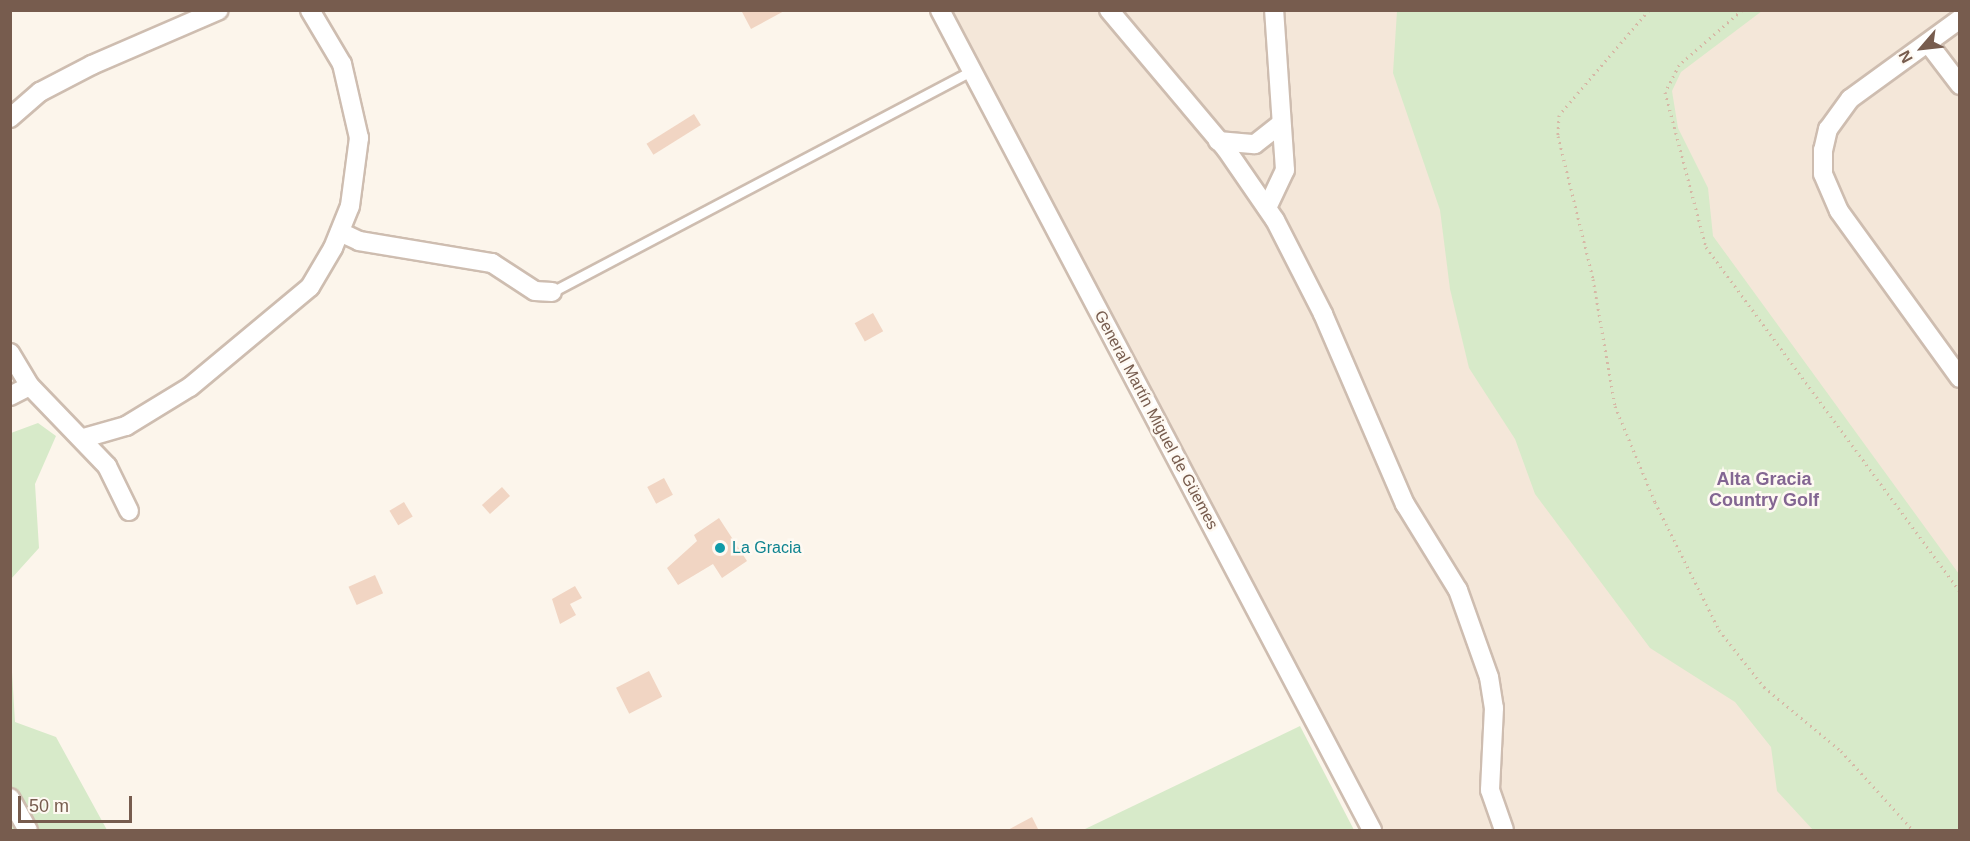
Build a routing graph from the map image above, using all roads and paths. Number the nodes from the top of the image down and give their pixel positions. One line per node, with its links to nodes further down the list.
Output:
1 (219, 10): 12 (street)
2 (310, 10): 16 (street)
3 (940, 10): 10 (street, General Martín Miguel de Güemes)
4 (1109, 10): 14 (street)
5 (1274, 10): 13 (street)
6 (1649, 10): 29 (path)
7 (1742, 10): 24 (path)
8 (1959, 19): 9 (street)
9 (1928, 43): 11 (street); 19 (street)
10 (972, 71): 17 (lane); 27 (street, General Martín Miguel de Güemes)
11 (1959, 85)
12 (10, 118)
13 (1281, 124): 14 (street); 15 (street)
14 (1218, 141): 15 (street)
15 (1267, 208): 28 (street)
16 (340, 232): 17 (street); 22 (street)
17 (552, 292)
18 (10, 353): 20 (street)
19 (1959, 378)
20 (30, 386): 21 (street); 22 (street)
21 (10, 396)
22 (84, 438): 23 (street)
23 (129, 511)
24 (1959, 592)
25 (10, 798): 26 (street)
26 (28, 831)
27 (1372, 831)
28 (1504, 831)
29 (1913, 831)

